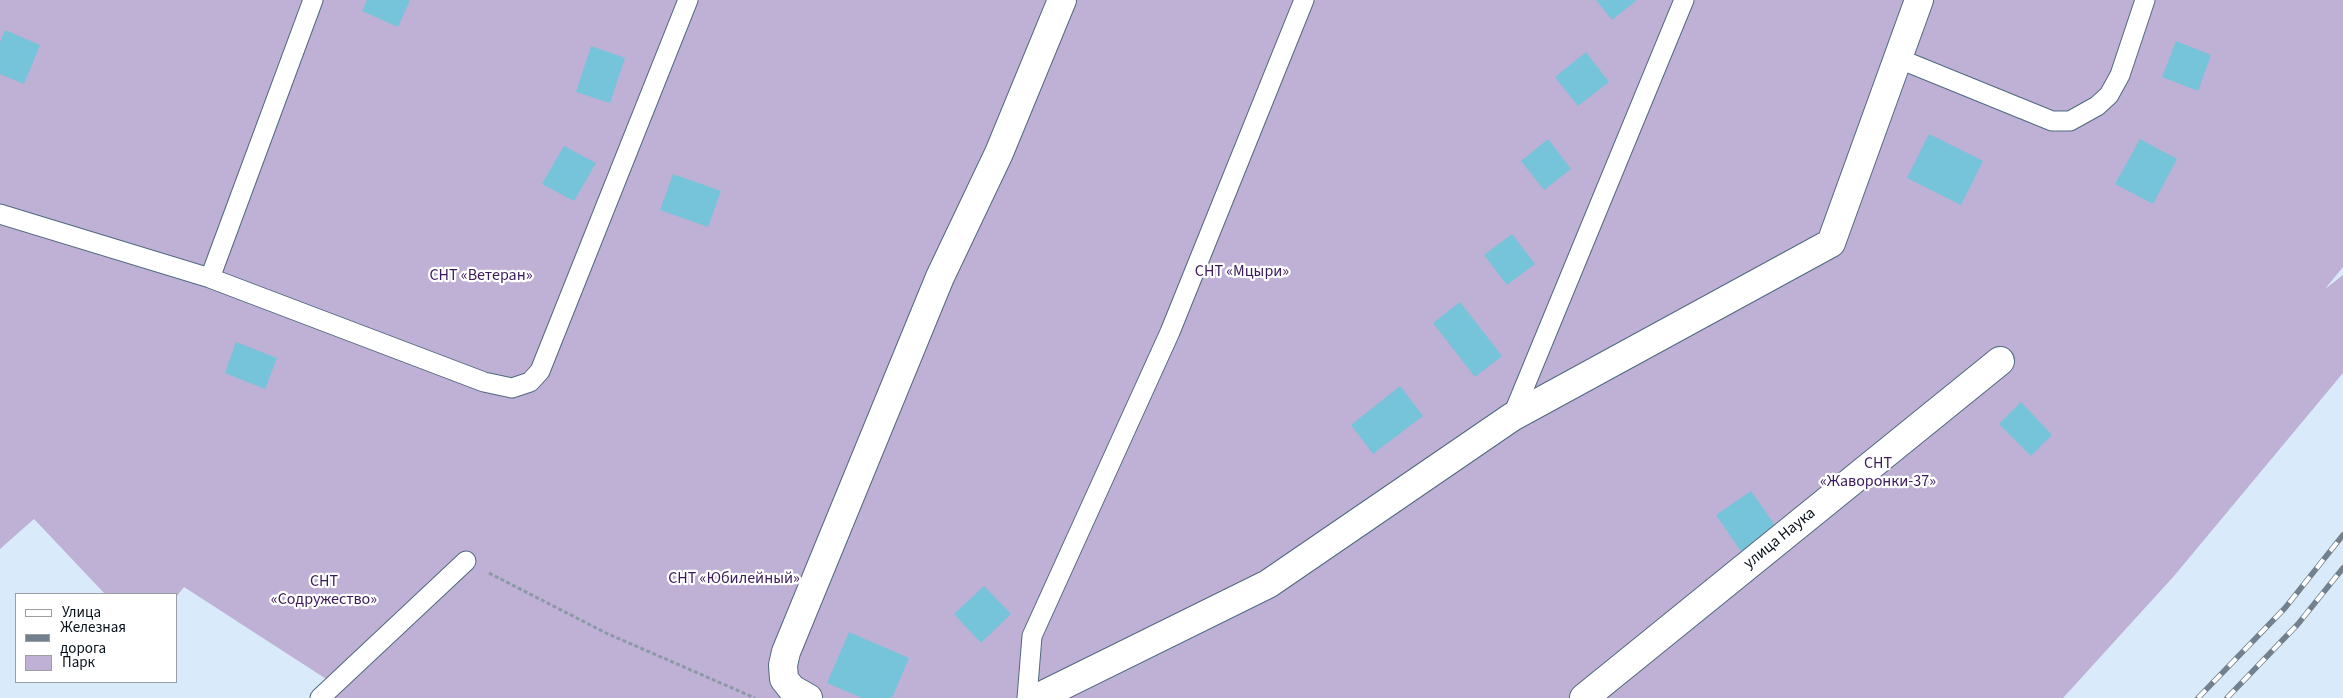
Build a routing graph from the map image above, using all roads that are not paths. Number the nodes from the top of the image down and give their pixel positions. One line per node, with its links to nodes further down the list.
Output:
1 (313, 0): 10 (lane)
2 (688, 0): 10 (lane)
3 (1062, 0): 15 (street)
4 (1304, 0): 16 (lane)
5 (1684, 0): 12 (lane)
6 (1919, 0): 8 (street)
7 (2145, 0): 8 (lane)
8 (1897, 58): 12 (street)
9 (0, 214): 10 (lane)
10 (210, 278)
11 (2000, 361): 18 (street, улица Наука)
12 (1512, 417): 17 (street)
13 (466, 562): 14 (lane)
14 (320, 698)
15 (808, 698)
16 (1027, 698)
17 (1036, 698)
18 (1584, 698)

